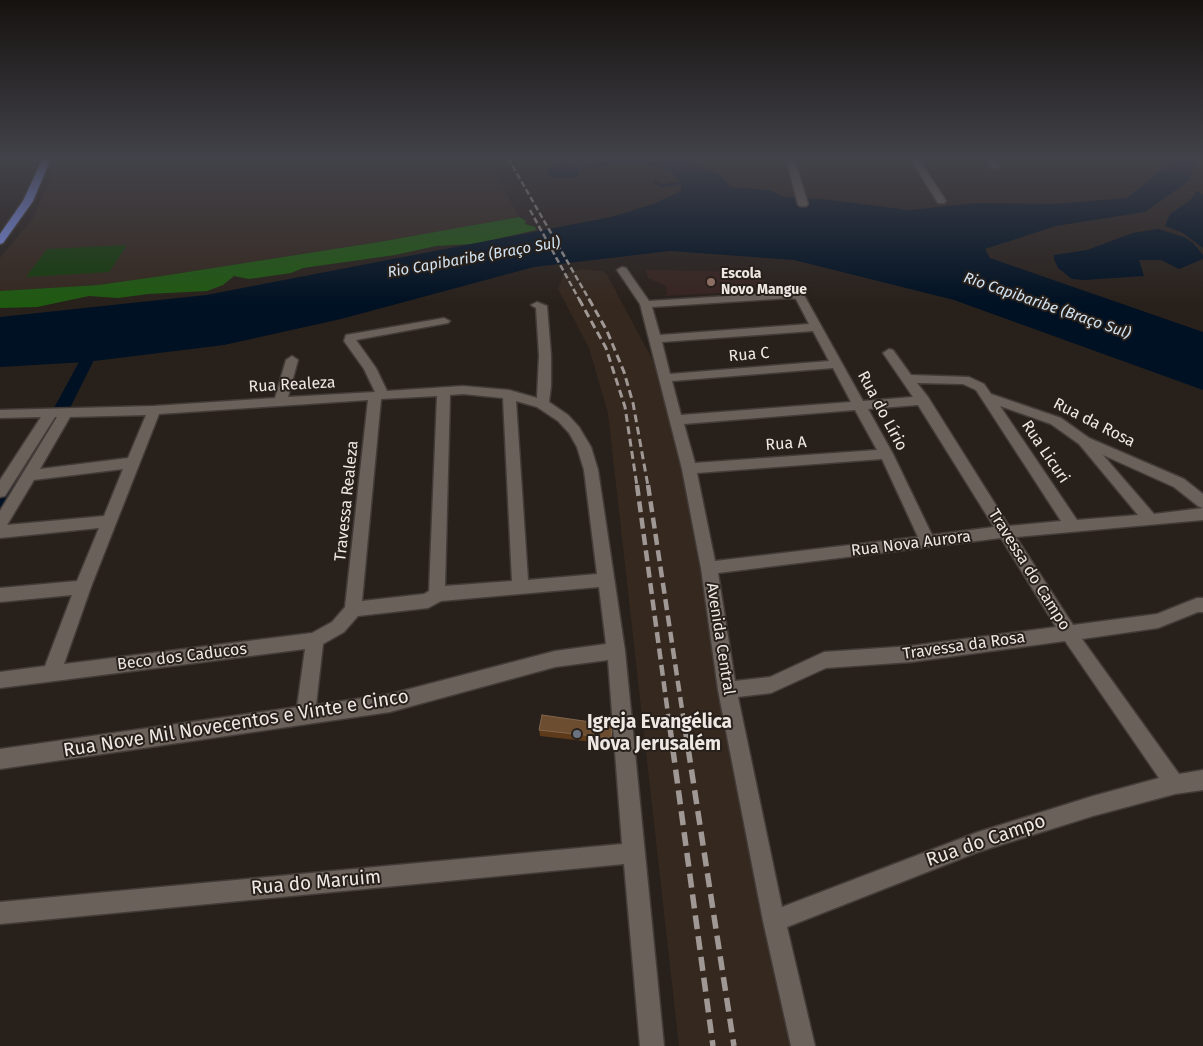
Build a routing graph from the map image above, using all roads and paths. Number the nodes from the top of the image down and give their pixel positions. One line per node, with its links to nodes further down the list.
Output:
1 (21, 207): 3 (highway)
2 (24, 207): 4 (highway)
3 (0, 224)
4 (0, 241)
5 (622, 270): 6 (street, Avenida Central)
6 (646, 304): 9 (street, Rua do Lírio); 10 (street, Avenida Central)
7 (537, 305): 22 (street)
8 (444, 321): 18 (street)
9 (816, 328): 10 (street); 13 (street, Rua do Lírio)
10 (656, 339): 14 (street, Avenida Central)
11 (889, 352): 15 (street, Travessa do Campo)
12 (292, 360): 21 (street)
13 (836, 364): 14 (street, Rua C); 23 (street, Rua do Lírio)
14 (664, 378): 28 (street, Avenida Central)
15 (909, 379): 19 (street, Rua da Rosa); 20 (street, Travessa do Campo)
16 (444, 391): 17 (street, Rua Realeza); 18 (street, Rua Realeza); 49 (street)
17 (509, 394): 22 (street, Rua Realeza); 46 (street)
18 (379, 396): 21 (street, Rua Realeza); 51 (street, Travessa Realeza)
19 (987, 397): 29 (street, Rua da Rosa); 40 (street, Rua Licuri)
20 (923, 400): 23 (street); 42 (street, Travessa do Campo)
21 (281, 402): 24 (street, Rua Realeza)
22 (542, 404): 45 (street, Rua Realeza)
23 (859, 405): 28 (street); 30 (street, Rua do Lírio)
24 (154, 410): 25 (street, Rua Realeza); 31 (street)
25 (66, 413): 27 (street, Rua Realeza); 33 (street)
26 (0, 414): 27 (street, Rua Realeza)
27 (50, 414): 34 (street)
28 (677, 420): 32 (street, Avenida Central)
29 (1084, 441): 35 (street, Rua da Rosa); 37 (street)
30 (886, 454): 32 (street, Rua A); 43 (street, Rua do Lírio)
31 (131, 463): 33 (street); 38 (street)
32 (689, 469): 44 (street, Avenida Central)
33 (29, 476): 39 (street)
34 (0, 492)
35 (1203, 502)
36 (1203, 514): 37 (street, Rua Nova Aurora)
37 (1151, 520): 40 (street, Rua Nova Aurora)
38 (109, 521): 41 (street); 47 (street)
39 (0, 524)
40 (1073, 527): 42 (street, Rua Nova Aurora)
41 (0, 532)
42 (1005, 532): 43 (street, Rua Nova Aurora); 52 (street, Travessa do Campo)
43 (928, 542): 44 (street, Rua Nova Aurora)
44 (709, 568): 57 (street, Avenida Central)
45 (607, 580): 46 (street); 54 (street)
46 (520, 585): 49 (street)
47 (82, 587): 48 (street); 55 (street)
48 (0, 594)
49 (438, 594): 51 (street)
50 (1203, 604): 52 (street, Travessa da Rosa)
51 (354, 609): 53 (street, Beco dos Caducos)
52 (1068, 632): 57 (street, Travessa da Rosa); 61 (street, Travessa do Campo)
53 (315, 640): 55 (street, Beco dos Caducos); 58 (street)
54 (616, 650): 58 (street, Rua Nove Mil Novecentos e Vinte e Cinco); 62 (street)
55 (52, 672): 56 (street, Beco dos Caducos)
56 (0, 680)
57 (727, 690): 64 (street, Avenida Central)
58 (305, 715): 59 (street, Rua Nove Mil Novecentos e Vinte e Cinco)
59 (0, 759)
60 (1203, 780): 61 (street, Rua do Campo)
61 (1175, 784): 64 (street, Rua do Campo)
62 (633, 853): 63 (street, Rua do Maruim); 65 (street)
63 (0, 913)
64 (774, 921): 66 (street, Avenida Central)
65 (652, 1046)
66 (803, 1046)

